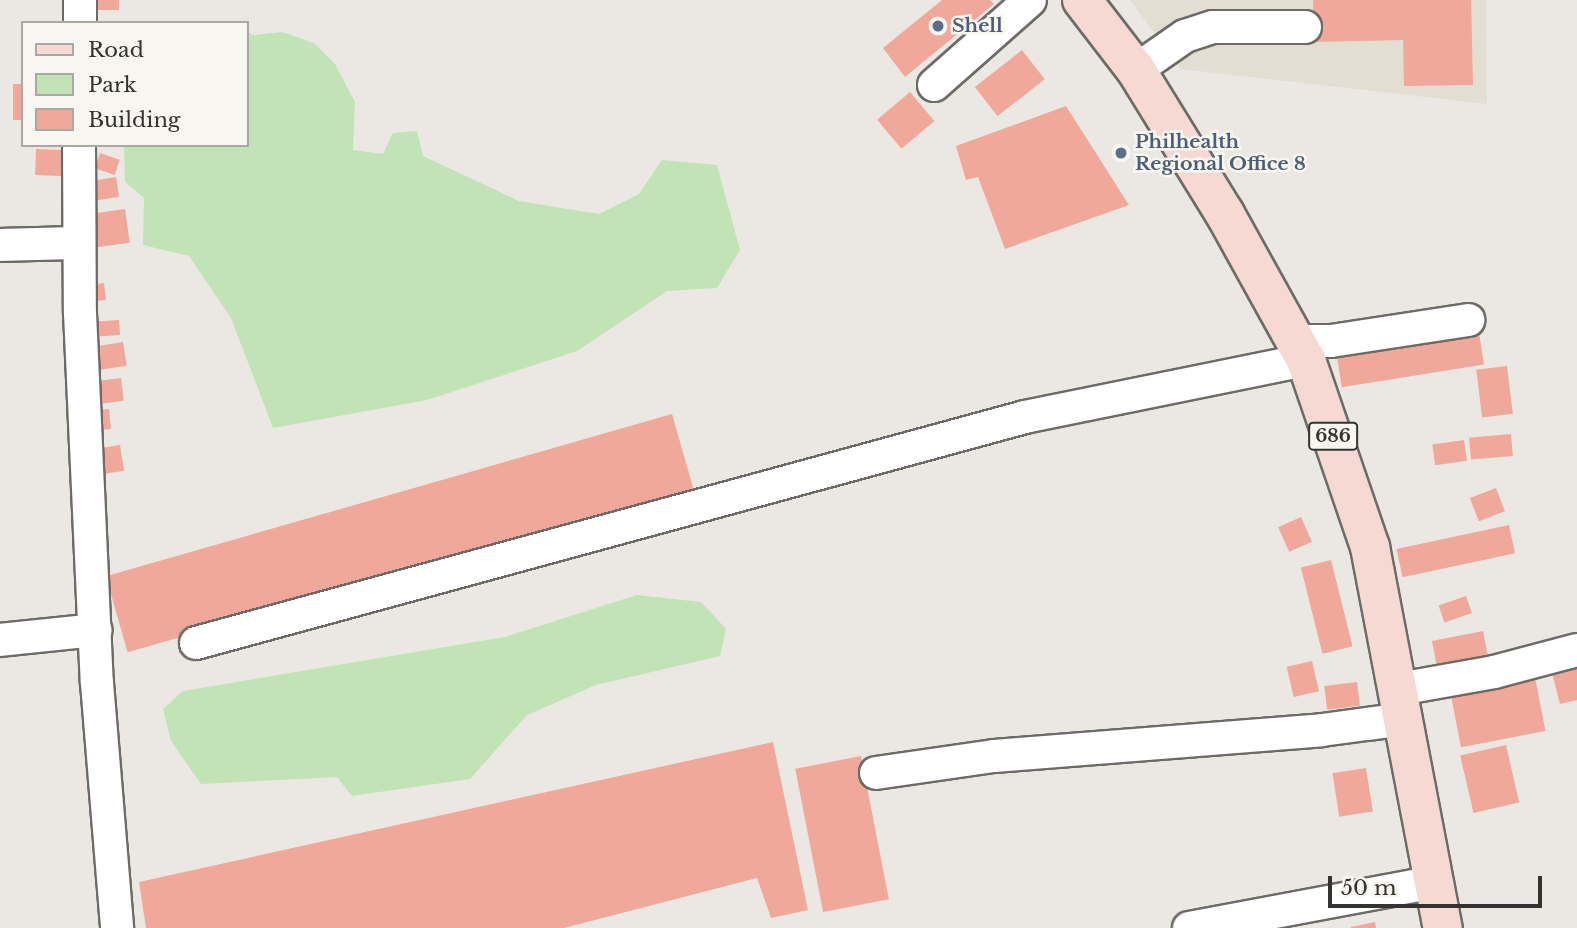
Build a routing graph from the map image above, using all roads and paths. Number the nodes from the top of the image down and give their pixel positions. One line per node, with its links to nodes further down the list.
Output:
1 (80, 0): 4 (street)
2 (1030, 0): 7 (street)
3 (1082, 0): 6 (main road, 686)
4 (80, 21)
5 (1305, 27): 6 (street)
6 (1136, 69): 12 (main road, 686)
7 (934, 85)
8 (79, 147): 9 (street)
9 (79, 243): 10 (street); 13 (street)
10 (0, 245)
11 (1468, 320): 12 (street)
12 (1301, 351): 15 (street); 17 (main road, 686)
13 (95, 630): 14 (street); 20 (street)
14 (0, 640)
15 (196, 643)
16 (1577, 650): 17 (street)
17 (1402, 704): 18 (street); 19 (main road, 686)
18 (876, 773)
19 (1434, 882): 21 (street); 22 (main road, 686)
20 (117, 928)
21 (1189, 928)
22 (1443, 928)

